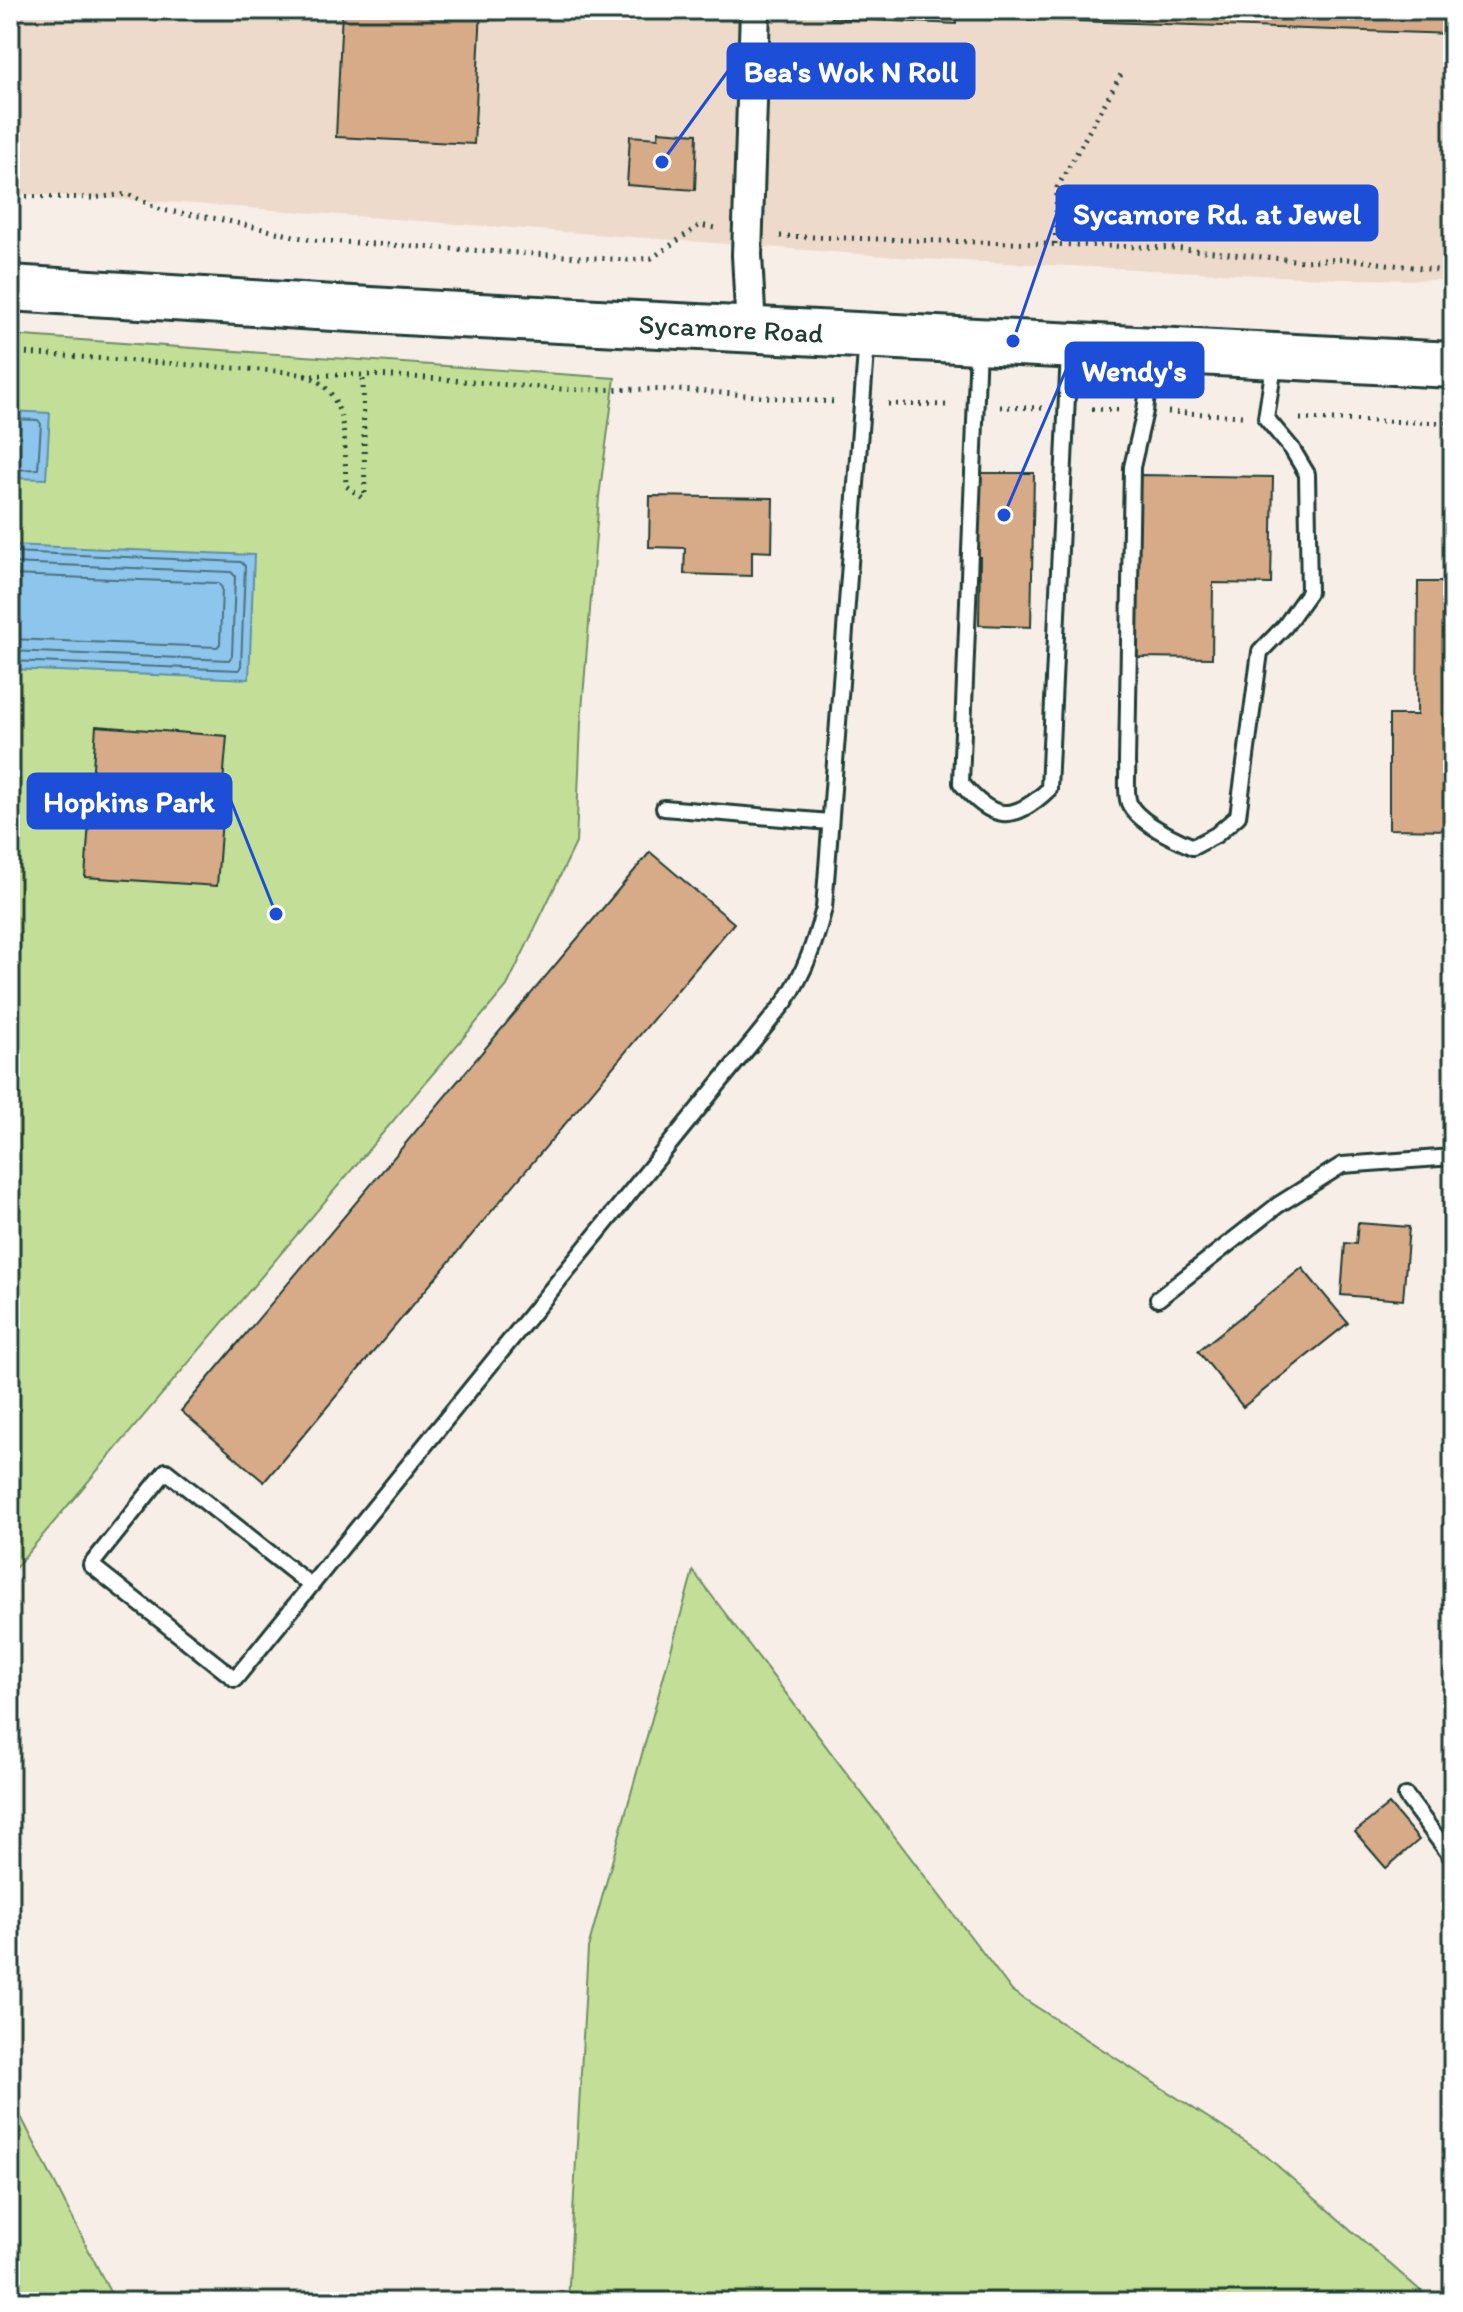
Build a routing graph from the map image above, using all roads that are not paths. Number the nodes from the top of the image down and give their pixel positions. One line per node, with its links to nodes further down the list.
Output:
1 (755, 10): 3 (street)
2 (10, 288): 3 (main road, Sycamore Road, bridge)
3 (751, 330): 4 (main road, Sycamore Road)
4 (867, 335): 5 (main road, Sycamore Road); 11 (lane)
5 (978, 341): 6 (main road, Sycamore Road); 6 (lane)
6 (1070, 345): 7 (main road, Sycamore Road)
7 (1152, 349): 8 (main road, Sycamore Road); 8 (lane)
8 (1275, 355): 9 (main road, Sycamore Road)
9 (1453, 365)
10 (664, 808): 11 (lane)
11 (830, 822): 14 (lane)
12 (1453, 1157): 13 (lane)
13 (1158, 1299)
14 (309, 1584): 14 (lane)
15 (1406, 1796): 16 (lane)
16 (1453, 1859)

